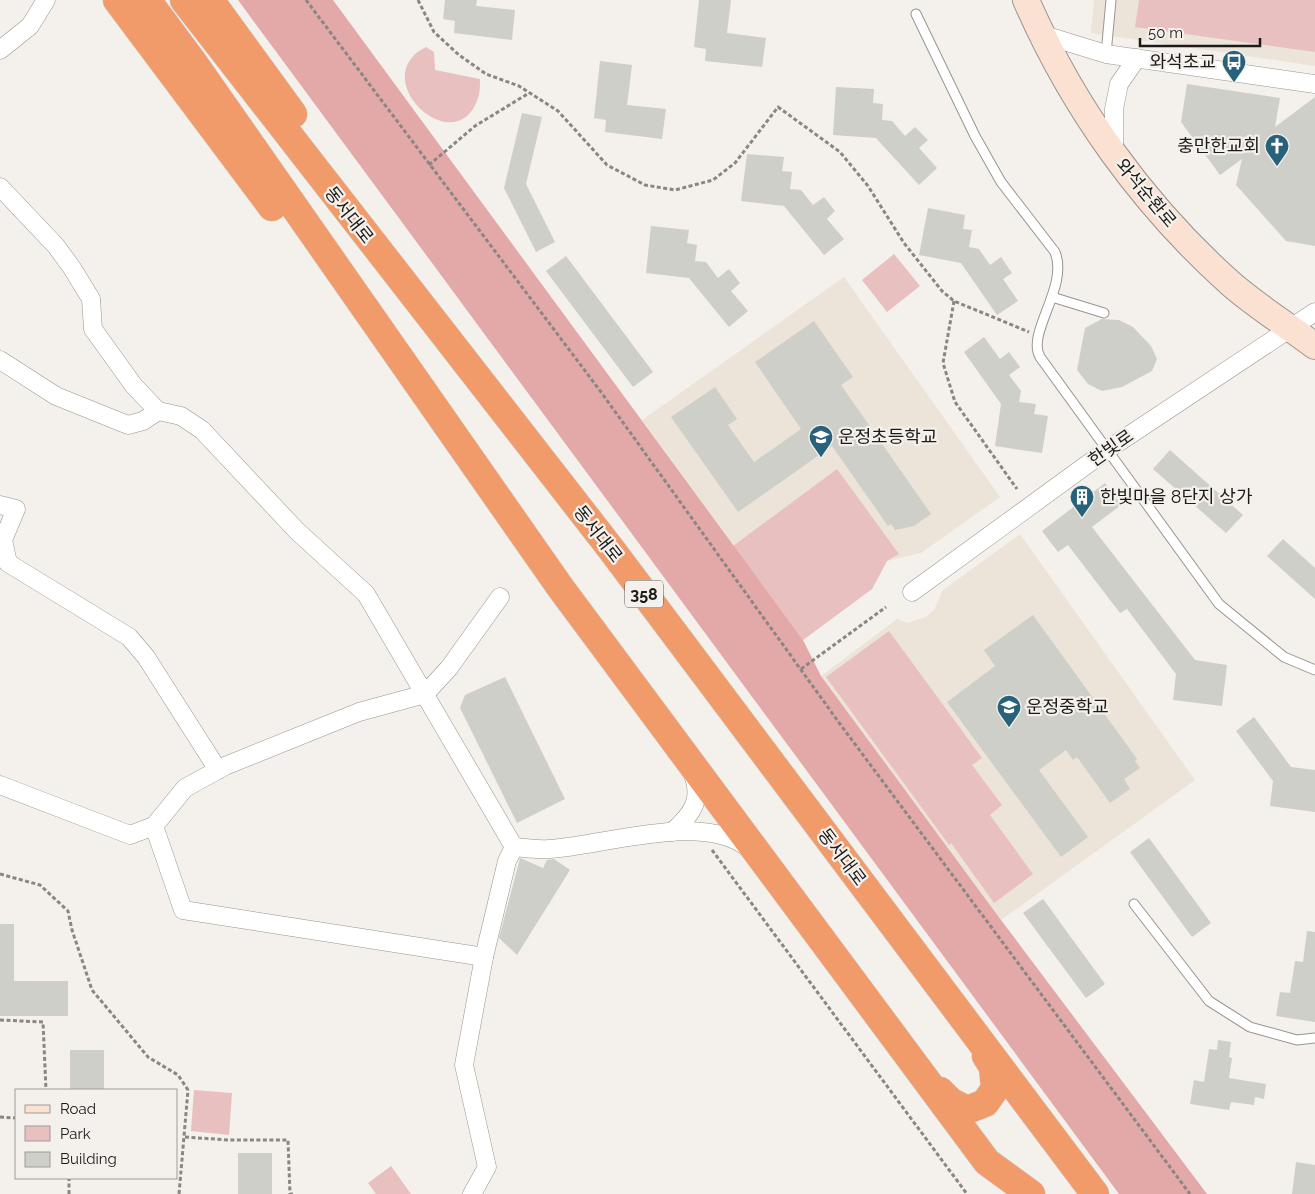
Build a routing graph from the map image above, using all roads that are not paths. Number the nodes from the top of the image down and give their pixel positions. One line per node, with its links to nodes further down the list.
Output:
1 (46, 0): 10 (street)
2 (117, 0): 26 (highway)
3 (147, 0): 26 (highway)
4 (184, 0): 25 (highway, 동서대로 / 358)
5 (210, 0): 25 (highway)
6 (1026, 0): 9 (street, 와석순환로)
7 (1111, 0): 11 (lane)
8 (916, 14): 16 (lane)
9 (1041, 34): 11 (street); 14 (street, 와석순환로)
10 (0, 50)
11 (1106, 54): 12 (street)
12 (1137, 58): 13 (street); 14 (street)
13 (1315, 84)
14 (1114, 155): 19 (street, 와석순환로)
15 (0, 187): 22 (street)
16 (1052, 297): 18 (lane); 23 (lane)
17 (1315, 312): 19 (street, 한빛로)
18 (1104, 313)
19 (1291, 328): 20 (street, 와석순환로); 23 (street, 한빛로)
20 (1315, 346)
21 (0, 360): 22 (street)
22 (158, 411): 30 (street)
23 (1107, 450): 27 (street, 한빛로); 29 (lane)
24 (0, 505): 32 (street)
25 (611, 549): 40 (highway, 동서대로 / 358)
26 (560, 588): 31 (highway)
27 (912, 592)
28 (500, 597): 30 (street)
29 (1315, 670)
30 (425, 694): 32 (street); 36 (street)
31 (675, 742): 35 (street); 37 (highway)
32 (218, 770): 34 (street)
33 (0, 785): 34 (street)
34 (154, 826): 39 (street)
35 (678, 832): 36 (street); 37 (street)
36 (514, 847): 39 (street)
37 (764, 862): 42 (highway)
38 (1134, 904): 41 (lane)
39 (484, 957): 43 (street)
40 (970, 1027): 42 (highway); 45 (highway, 동서대로 / 358)
41 (1315, 1038)
42 (915, 1065): 44 (highway)
43 (472, 1194)
44 (1032, 1194)
45 (1095, 1194)

